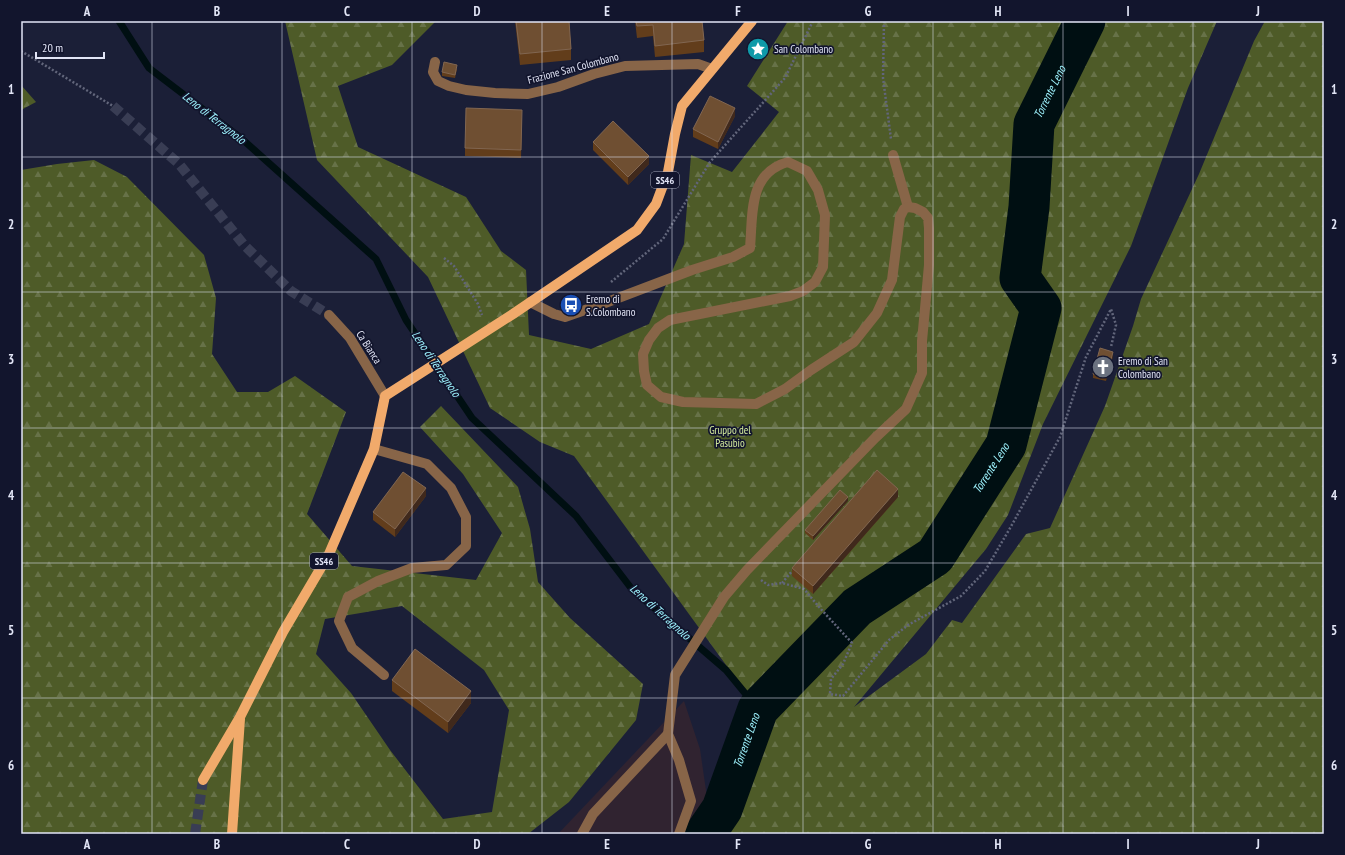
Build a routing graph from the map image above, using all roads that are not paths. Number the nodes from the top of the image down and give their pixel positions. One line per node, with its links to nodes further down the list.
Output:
1 (752, 21): 3 (main road, SS46)
2 (435, 62): 3 (street, Frazione San Colombano)
3 (712, 70): 6 (main road, SS46)
4 (893, 155): 5 (street)
5 (908, 206): 6 (street); 12 (street)
6 (530, 302): 8 (main road, SS46)
7 (329, 315): 8 (street, Ca Bianca)
8 (385, 396): 9 (main road, SS46)
9 (374, 449): 10 (street); 11 (main road, SS46)
10 (384, 675)
11 (240, 717): 13 (main road); 14 (main road, SS46)
12 (668, 734): 15 (street); 16 (street)
13 (203, 780)
14 (232, 834)
15 (582, 834)
16 (679, 834)

